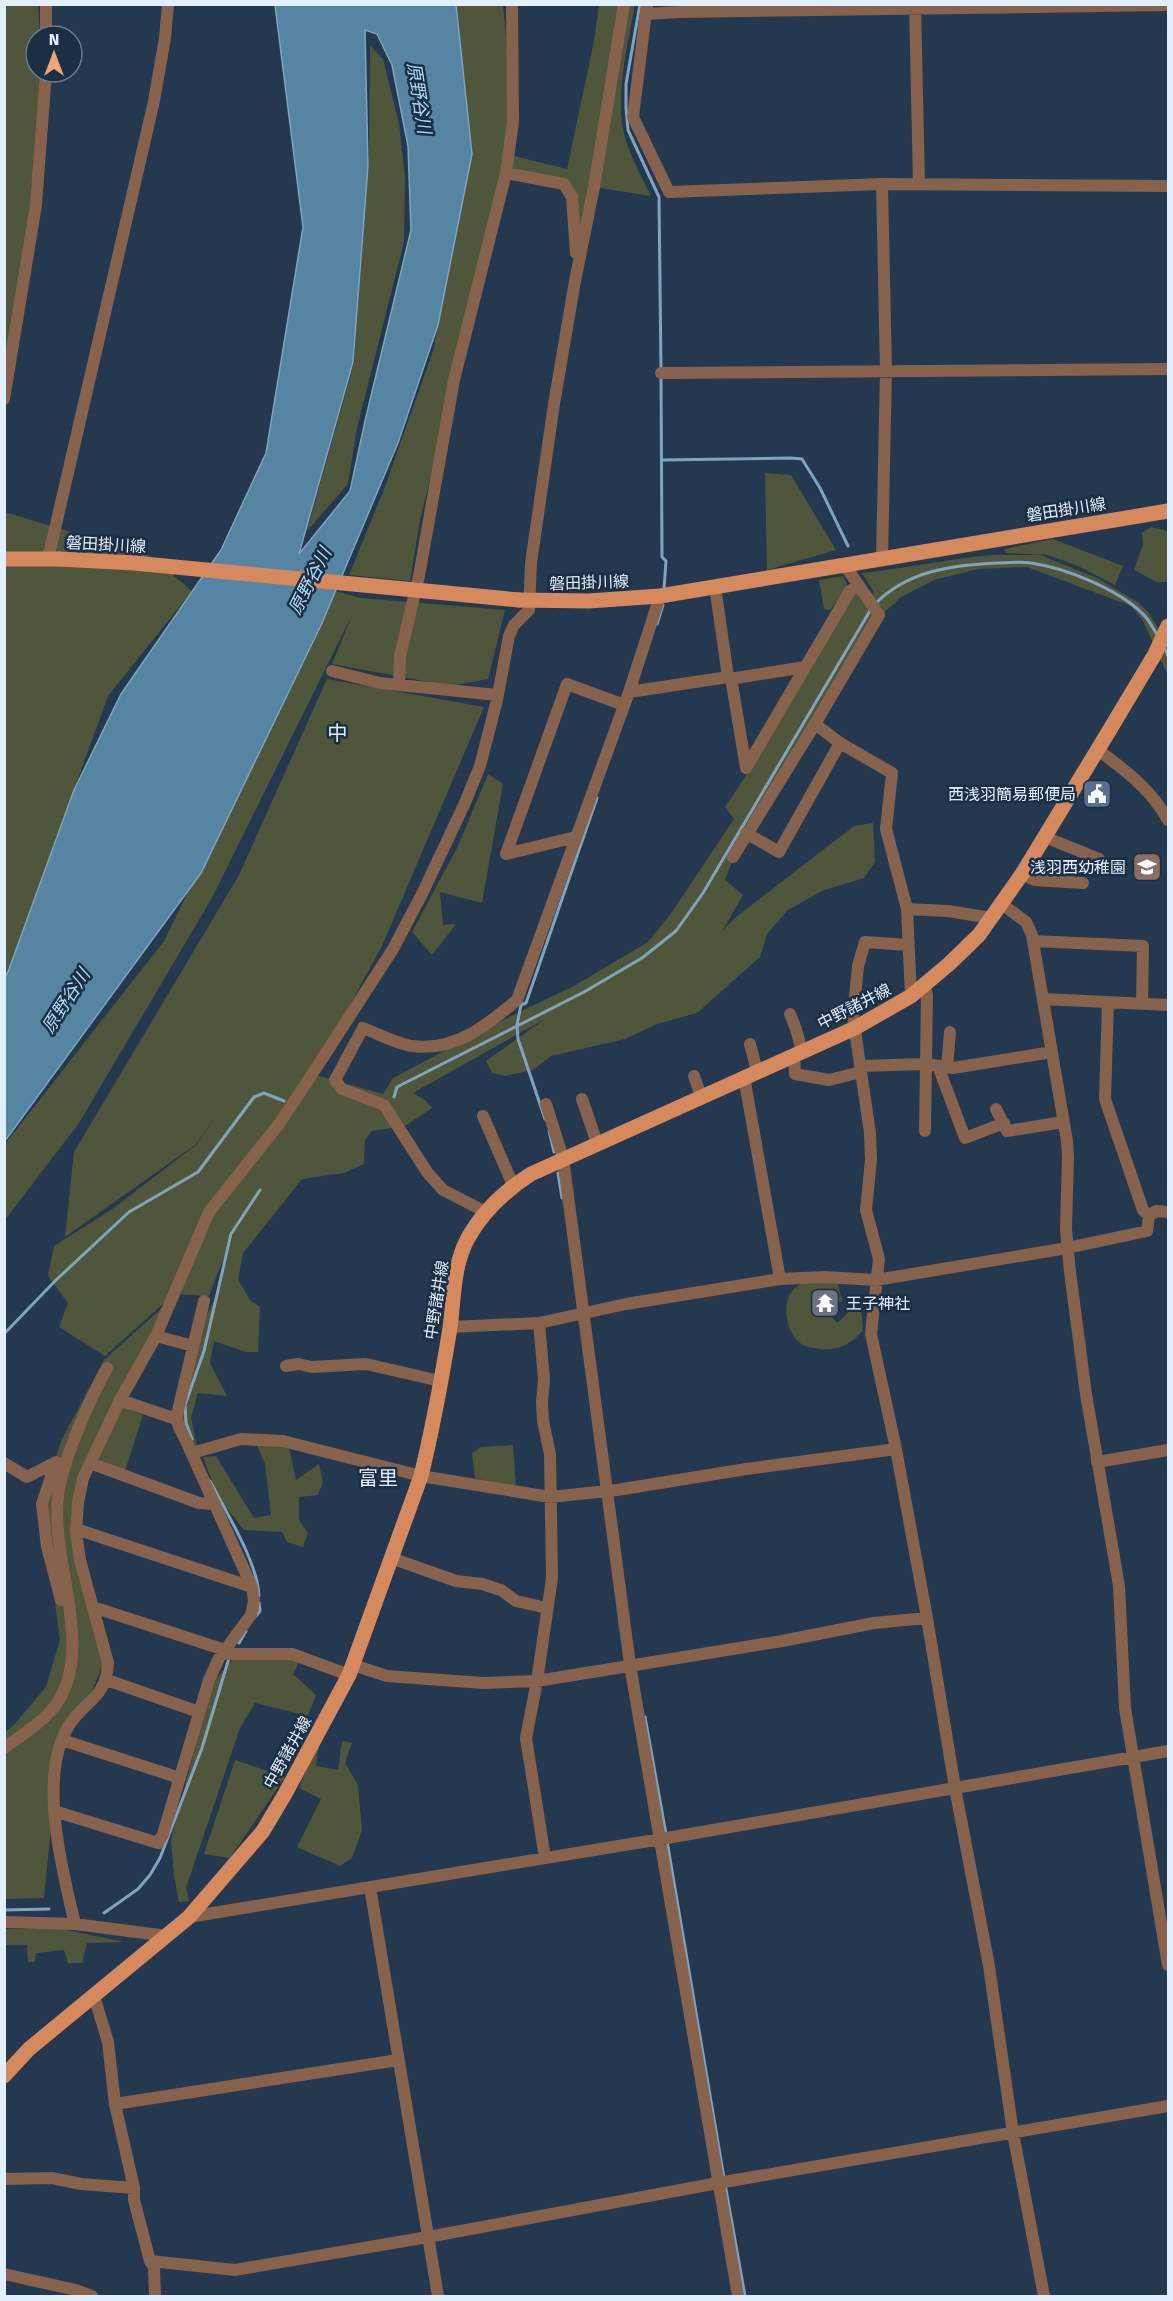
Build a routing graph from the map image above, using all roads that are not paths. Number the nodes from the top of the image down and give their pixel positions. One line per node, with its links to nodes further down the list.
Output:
1 (46, 4): 8 (street)
2 (168, 4): 22 (street)
3 (512, 4): 10 (street)
4 (624, 4): 14 (street)
5 (1168, 5): 6 (street)
6 (915, 7): 7 (street); 12 (street)
7 (647, 9): 11 (street)
8 (46, 24)
9 (45, 84): 18 (street)
10 (506, 173): 14 (street); 32 (street)
11 (882, 184): 12 (street); 16 (street)
12 (919, 184): 13 (street)
13 (1168, 186)
14 (578, 263): 27 (street)
15 (1168, 369): 16 (street)
16 (886, 371): 17 (street); 20 (street)
17 (661, 373)
18 (4, 399)
19 (1168, 511): 20 (main road, 磐田掛川線)
20 (882, 558): 23 (main road, 磐田掛川線)
21 (4, 559): 22 (main road, 磐田掛川線)
22 (53, 559): 27 (main road, 磐田掛川線, bridge)
23 (844, 564): 24 (street); 25 (main road, 磐田掛川線)
24 (858, 585): 29 (street); 36 (street)
25 (715, 586): 26 (main road, 磐田掛川線); 31 (street)
26 (660, 596): 27 (main road, 磐田掛川線); 33 (street)
27 (525, 600): 34 (street)
28 (1168, 626): 38 (main road, 中野諸井線)
29 (805, 667): 31 (street); 31 (street)
30 (332, 671): 32 (street)
31 (730, 677): 33 (street)
32 (399, 685): 34 (street)
33 (629, 692): 35 (street)
34 (497, 695): 89 (street)
35 (624, 705): 41 (street); 41 (street)
36 (815, 724): 37 (street); 40 (street)
37 (840, 743): 40 (street); 48 (street)
38 (1098, 750): 39 (street); 42 (main road, 中野諸井線)
39 (1168, 820)
40 (746, 833): 43 (street)
41 (576, 837): 79 (street)
42 (1045, 837): 44 (street); 45 (main road, 中野諸井線)
43 (733, 857)
44 (1099, 859)
45 (1022, 874): 46 (street); 47 (main road, 中野諸井線)
46 (1083, 883)
47 (1002, 904): 49 (main road, 中野諸井線); 50 (street)
48 (907, 909): 49 (street); 51 (street)
49 (991, 918): 52 (main road, 中野諸井線)
50 (1033, 940): 54 (street); 56 (street)
51 (908, 945): 53 (street); 59 (street)
52 (924, 985): 53 (main road, 中野諸井線); 64 (street)
53 (911, 996): 59 (main road, 中野諸井線)
54 (1043, 999): 55 (street); 62 (street)
55 (1108, 1002): 56 (street); 81 (street)
56 (1142, 1004): 57 (street)
57 (1168, 1005)
58 (790, 1014): 63 (street)
59 (855, 1028): 63 (main road, 中野諸井線); 65 (street)
60 (950, 1032): 64 (street)
61 (750, 1044): 66 (street)
62 (1052, 1052): 64 (street); 73 (street)
63 (798, 1053): 65 (street); 66 (main road, 中野諸井線)
64 (937, 1066): 65 (street); 74 (street); 75 (street)
65 (861, 1069): 84 (street)
66 (751, 1074): 68 (main road, 中野諸井線); 83 (street)
67 (694, 1076): 68 (street)
68 (701, 1096): 76 (main road, 中野諸井線)
69 (582, 1099): 76 (street)
70 (546, 1104): 77 (street)
71 (996, 1108): 74 (street)
72 (483, 1116): 78 (street)
73 (1063, 1122): 74 (street); 82 (street)
74 (1004, 1123)
75 (926, 1131)
76 (597, 1143): 77 (main road, 中野諸井線)
77 (563, 1158): 78 (main road, 中野諸井線); 86 (street)
78 (513, 1185): 79 (main road, 中野諸井線)
79 (486, 1212): 88 (main road, 中野諸井線)
80 (1168, 1212): 81 (street)
81 (1149, 1216): 82 (street)
82 (1067, 1248): 84 (street); 99 (street)
83 (780, 1279): 84 (street); 86 (street)
84 (876, 1280): 96 (street)
85 (204, 1301): 90 (street)
86 (582, 1312): 87 (street); 103 (street)
87 (538, 1323): 88 (street); 104 (street)
88 (450, 1326): 93 (main road, 中野諸井線)
89 (156, 1336): 90 (street); 94 (street)
90 (193, 1347): 95 (street)
91 (286, 1366): 93 (street)
92 (107, 1368): 112 (street)
93 (440, 1381): 102 (main road, 中野諸井線)
94 (120, 1400): 95 (street); 101 (street)
95 (176, 1419): 98 (street)
96 (896, 1449): 103 (street); 111 (street)
97 (1168, 1450): 99 (street)
98 (195, 1452): 102 (street); 105 (street)
99 (1097, 1462): 122 (street)
100 (4, 1463): 112 (street)
101 (90, 1463): 105 (street); 106 (street)
102 (422, 1476): 104 (street); 107 (main road, 中野諸井線)
103 (607, 1491): 104 (street); 114 (street)
104 (550, 1497): 110 (street)
105 (215, 1504): 108 (street)
106 (76, 1529): 108 (street); 109 (street)
107 (391, 1558): 110 (street); 115 (main road, 中野諸井線)
108 (252, 1587): 113 (street)
109 (93, 1607): 113 (street); 116 (street)
110 (547, 1608): 117 (street)
111 (927, 1618): 114 (street); 124 (street)
112 (71, 1633): 120 (street)
113 (224, 1652): 115 (street); 118 (street)
114 (630, 1665): 117 (street); 126 (street)
115 (351, 1670): 117 (street); 129 (main road, 中野諸井線)
116 (107, 1680): 118 (street); 119 (street)
117 (537, 1681): 127 (street)
118 (199, 1712): 123 (street)
119 (62, 1740): 123 (street); 125 (street)
120 (4, 1748)
121 (1168, 1751): 122 (street)
122 (1133, 1757): 124 (street); 133 (street)
123 (180, 1778): 125 (street)
124 (955, 1788): 126 (street); 139 (street)
125 (54, 1811): 131 (street)
126 (661, 1839): 127 (street); 141 (street)
127 (545, 1858): 128 (street)
128 (370, 1887): 129 (street); 135 (street)
129 (189, 1917): 132 (main road, 中野諸井線)
130 (4, 1922): 131 (street)
131 (75, 1924): 132 (street)
132 (167, 1936): 134 (main road, 中野諸井線)
133 (1168, 1965)
134 (94, 1996): 136 (main road, 中野諸井線); 137 (street)
135 (398, 2060): 137 (street); 143 (street)
136 (4, 2076)
137 (115, 2104): 142 (street)
138 (1168, 2106): 139 (street)
139 (1013, 2133): 141 (street); 150 (street)
140 (4, 2179): 142 (street)
141 (718, 2183): 143 (street); 149 (street)
142 (134, 2188): 144 (street)
143 (428, 2237): 144 (street); 148 (street)
144 (150, 2260): 147 (street)
145 (4, 2274): 146 (street)
146 (92, 2296)
147 (155, 2296)
148 (438, 2296)
149 (738, 2296)
150 (1044, 2296)

